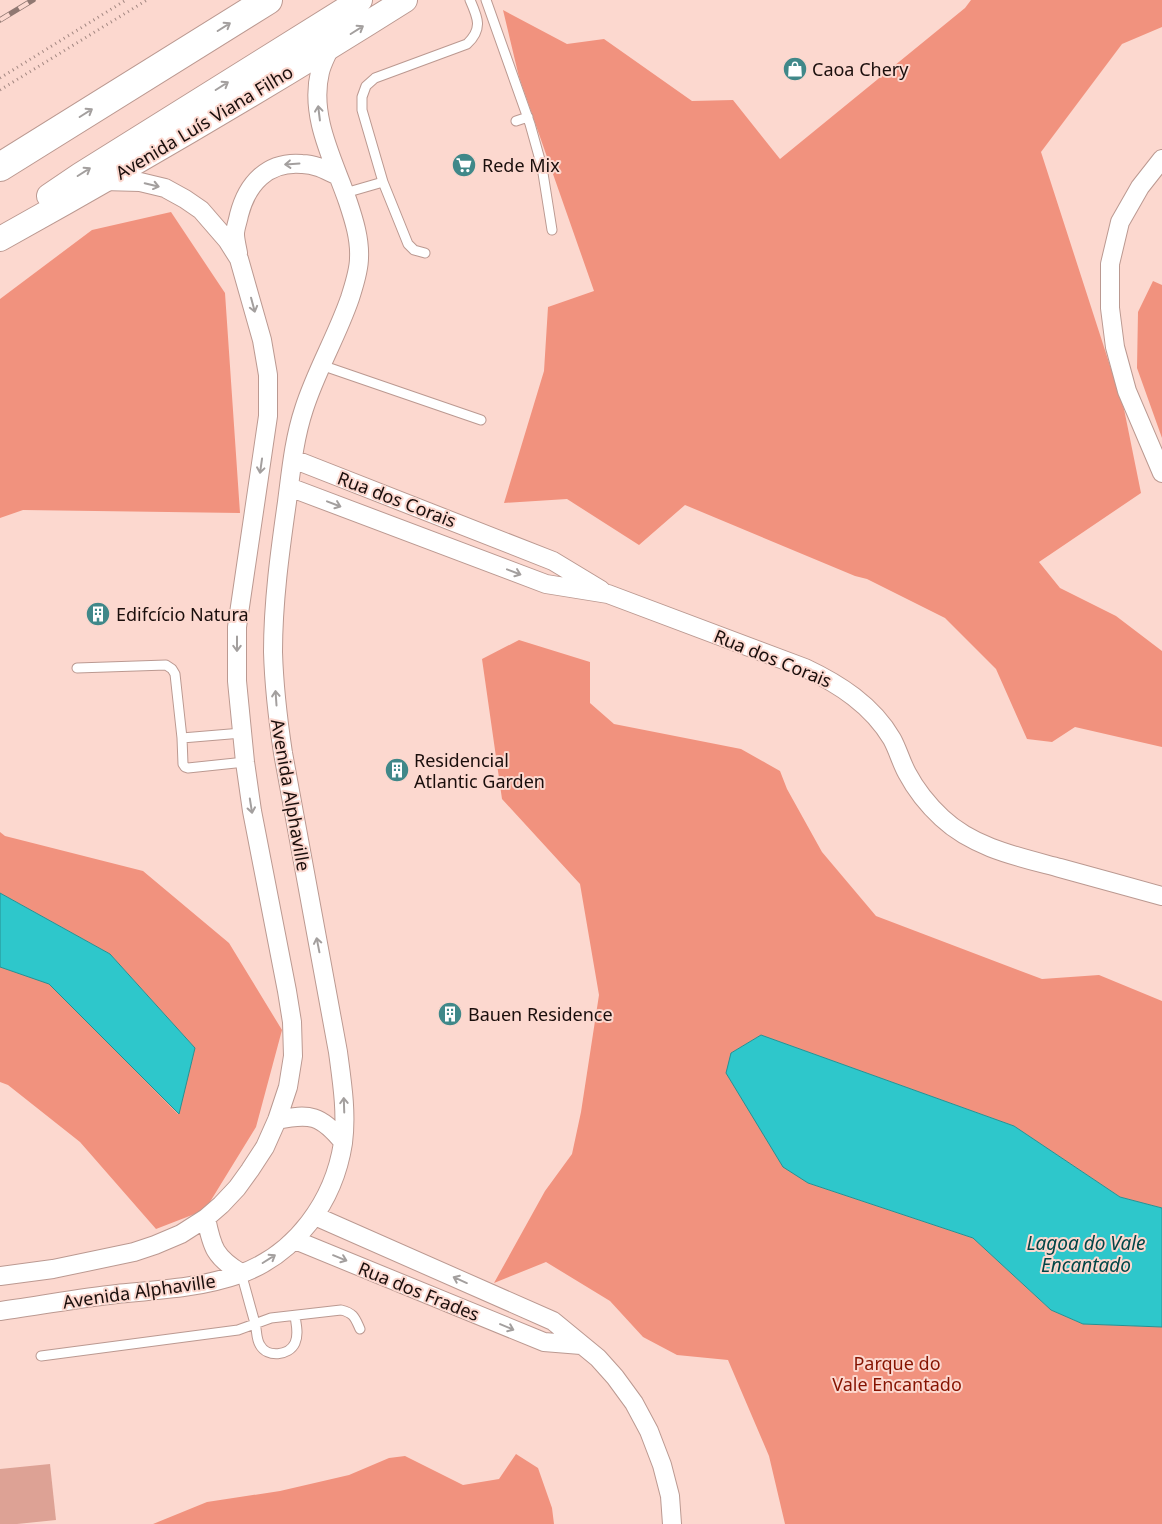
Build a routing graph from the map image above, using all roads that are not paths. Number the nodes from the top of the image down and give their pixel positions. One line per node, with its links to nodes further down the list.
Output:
1 (268, 0): 10 (highway, one-way to 1)
2 (360, 0): 15 (main road, one-way to 2)
3 (405, 0): 6 (main road, Avenida Luís Viana Filho, one-way to 3)
4 (470, 0): 13 (lane)
5 (486, 0): 7 (lane)
6 (330, 47): 11 (street, Avenida Alphaville, one-way to 6); 12 (main road, Avenida Luís Viana Filho)
7 (528, 117): 8 (lane); 16 (lane)
8 (516, 121)
9 (1162, 159): 23 (street)
10 (0, 167)
11 (338, 176): 14 (street, Avenida Alphaville); 19 (street, one-way to 19)
12 (103, 181): 17 (main road, Avenida Luís Viana Filho); 19 (street, Avenida Alphaville, one-way to 19)
13 (383, 182): 14 (lane); 18 (lane)
14 (344, 193): 20 (street, Avenida Alphaville)
15 (0, 229)
16 (552, 230)
17 (0, 239)
18 (425, 253)
19 (239, 258): 29 (street, Avenida Alphaville, one-way to 29)
20 (321, 365): 21 (lane); 22 (street, Avenida Alphaville)
21 (481, 420)
22 (293, 459): 24 (street, Avenida Alphaville); 25 (street, Rua dos Corais)
23 (1162, 473)
24 (289, 487): 26 (street, Rua dos Corais, one-way to 26); 34 (street, Avenida Alphaville, one-way to 24)
25 (491, 536): 26 (street); 27 (street, Rua dos Corais)
26 (482, 560): 27 (street, Rua dos Corais, one-way to 27)
27 (608, 594): 32 (street, Rua dos Corais)
28 (77, 668): 30 (lane)
29 (242, 733): 30 (lane); 31 (street, Avenida Alphaville)
30 (182, 738): 31 (lane)
31 (245, 762): 33 (street, Avenida Alphaville, one-way to 33)
32 (1162, 896)
33 (277, 1120): 34 (street); 36 (street, Avenida Alphaville)
34 (343, 1142): 35 (street, Avenida Alphaville)
35 (315, 1216): 37 (street, Avenida Alphaville); 40 (street, Rua dos Frades, one-way to 35)
36 (206, 1218): 38 (street); 39 (street, Avenida Alphaville)
37 (295, 1240): 38 (street, Avenida Alphaville, one-way to 37); 43 (street, Rua dos Frades, one-way to 43)
38 (242, 1273): 41 (street, Avenida Alphaville); 44 (lane)
39 (0, 1276)
40 (493, 1294): 43 (street); 46 (street, Rua dos Frades)
41 (0, 1311)
42 (295, 1316): 44 (lane); 44 (lane); 45 (lane)
43 (483, 1317): 46 (street, Rua dos Frades, one-way to 46)
44 (255, 1324): 47 (lane)
45 (360, 1329)
46 (581, 1345): 48 (street)
47 (41, 1356)
48 (672, 1524)

